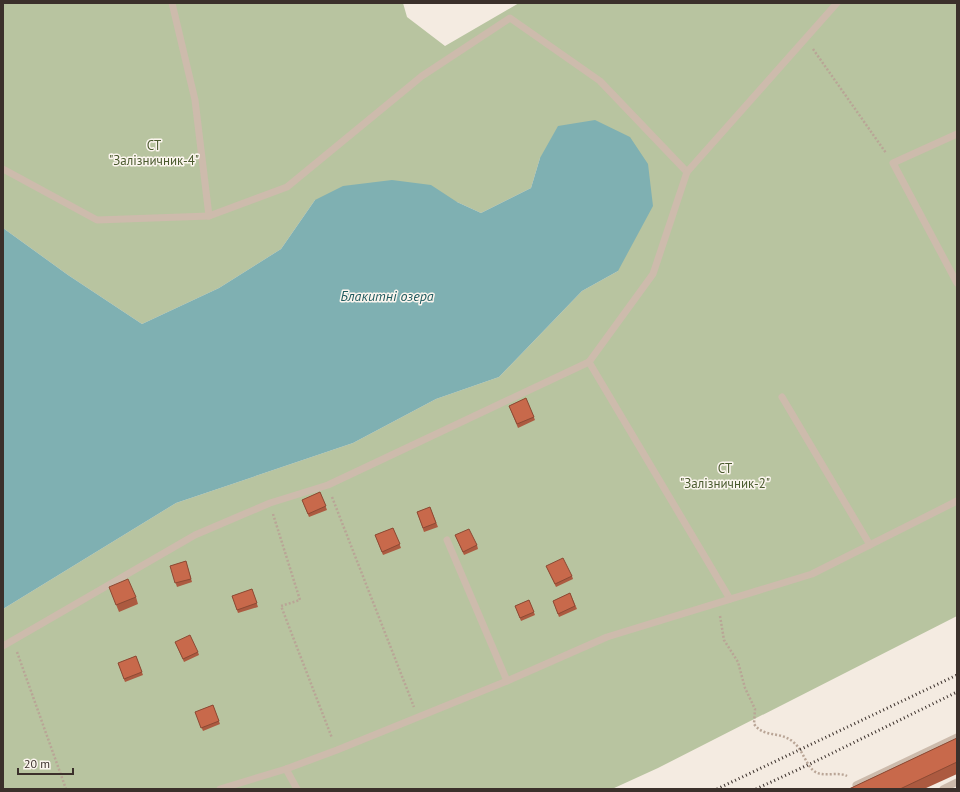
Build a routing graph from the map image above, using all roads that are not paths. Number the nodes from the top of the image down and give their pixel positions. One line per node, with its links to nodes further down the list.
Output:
1 (172, 3): 6 (lane)
2 (837, 3): 5 (lane)
3 (957, 134): 7 (lane)
4 (3, 169): 6 (lane)
5 (687, 172): 6 (lane); 8 (lane)
6 (209, 216)
7 (957, 283)
8 (589, 362): 13 (lane); 14 (lane)
9 (782, 397): 12 (lane)
10 (957, 501): 12 (lane)
11 (447, 540): 15 (lane)
12 (870, 545): 13 (lane)
13 (730, 599): 15 (lane)
14 (3, 646)
15 (507, 681): 17 (lane)
16 (957, 737): 19 (lane)
17 (286, 769): 20 (lane); 21 (lane)
18 (957, 782): 22 (lane)
19 (856, 784)
20 (220, 789)
21 (297, 789)
22 (943, 789)

